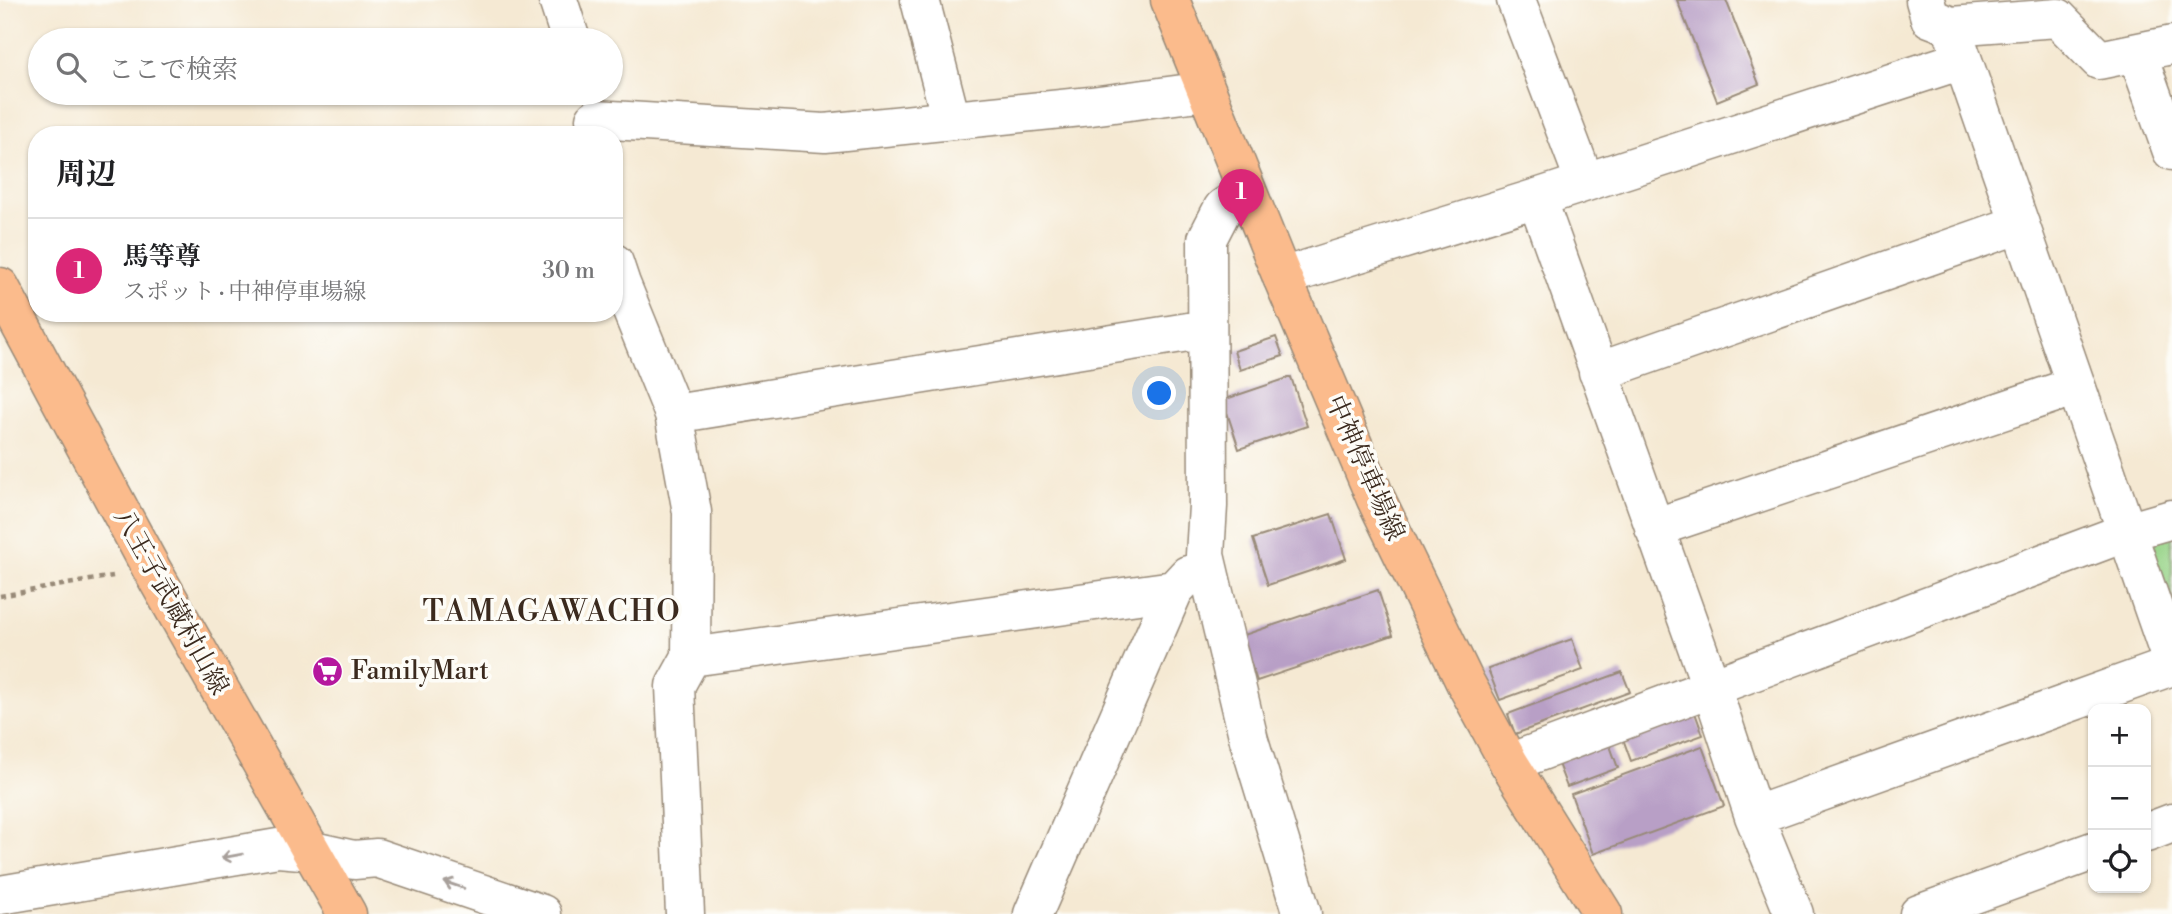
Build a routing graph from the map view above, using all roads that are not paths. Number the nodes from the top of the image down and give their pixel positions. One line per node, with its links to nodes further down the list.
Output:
1 (558, 0): 5 (street)
2 (920, 0): 10 (street)
3 (1170, 0): 8 (main road, 中神停車場線)
4 (1516, 0): 12 (street)
5 (566, 28)
6 (1946, 28): 7 (street); 12 (street); 15 (street)
7 (2154, 49): 11 (street)
8 (1206, 91): 10 (street); 13 (main road, 中神停車場線)
9 (592, 116): 10 (street)
10 (951, 120)
11 (2172, 151)
12 (1585, 182): 14 (street)
13 (1247, 192): 16 (main road, 中神停車場線); 19 (street)
14 (1537, 198): 16 (street); 20 (street)
15 (2020, 224): 20 (street); 21 (street)
16 (1282, 278): 31 (main road, 中神停車場線)
17 (0, 287): 35 (main road, 八王子武蔵村山線)
18 (623, 289): 22 (street)
19 (1207, 329): 22 (street); 26 (street)
20 (1598, 372): 24 (street)
21 (2076, 386): 24 (street); 25 (street)
22 (674, 414): 28 (street)
23 (2172, 519): 25 (street)
24 (1654, 528): 30 (street)
25 (2127, 532): 29 (street); 30 (street)
26 (1205, 555): 27 (street); 42 (street)
27 (1174, 590): 28 (street); 41 (street)
28 (691, 657): 40 (street)
29 (2172, 664): 32 (street)
30 (1711, 687): 31 (street); 32 (street)
31 (1510, 763): 43 (main road, 中神停車場線)
32 (1754, 816): 44 (street)
33 (2172, 823): 34 (street)
34 (2151, 831)
35 (313, 851): 37 (street, one-way to 37); 38 (main road, 八王子武蔵村山線); 39 (street, one-way to 35)
36 (2088, 854): 45 (street)
37 (8, 901)
38 (347, 914)
39 (542, 914)
40 (685, 914)
41 (1033, 914)
42 (1301, 914)
43 (1603, 914)
44 (1794, 914)
45 (1919, 914)

